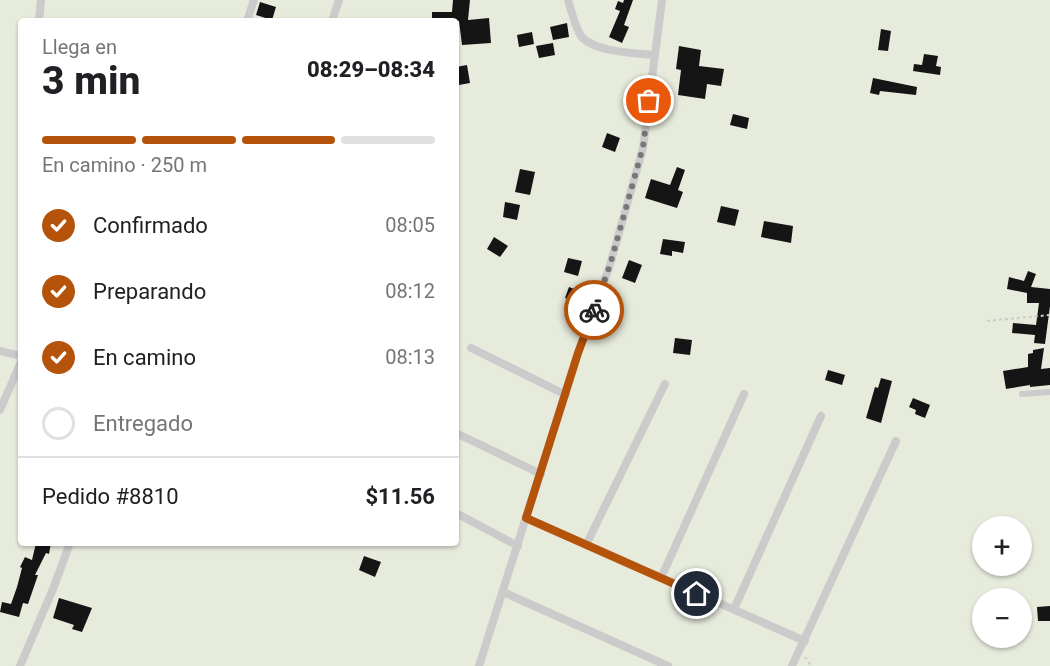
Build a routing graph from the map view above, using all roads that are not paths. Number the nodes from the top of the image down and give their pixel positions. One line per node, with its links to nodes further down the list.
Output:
1 (41, 0): 6 (street)
2 (254, 0): 7 (street)
3 (339, 0): 8 (street)
4 (568, 0): 9 (street)
5 (662, 0): 9 (street)
6 (39, 18)
7 (248, 18)
8 (333, 18)
9 (654, 55): 18 (street)
10 (471, 348): 18 (street)
11 (0, 351): 12 (street)
12 (18, 355)
13 (18, 369): 19 (street)
14 (665, 384): 26 (street)
15 (1050, 392): 17 (street)
16 (744, 394): 29 (street)
17 (1022, 394)
18 (566, 395): 23 (street)
19 (0, 410)
20 (821, 416): 31 (street)
21 (459, 434): 23 (street)
22 (896, 441): 32 (street)
23 (541, 474): 25 (street)
24 (459, 515): 28 (street)
25 (526, 518): 26 (street); 28 (street)
26 (586, 545): 29 (street)
27 (69, 546): 33 (street)
28 (518, 546): 30 (street)
29 (661, 578): 31 (street)
30 (503, 592): 34 (street); 35 (street)
31 (734, 609): 32 (street)
32 (805, 641): 36 (street)
33 (20, 666)
34 (479, 666)
35 (668, 666)
36 (792, 666)

